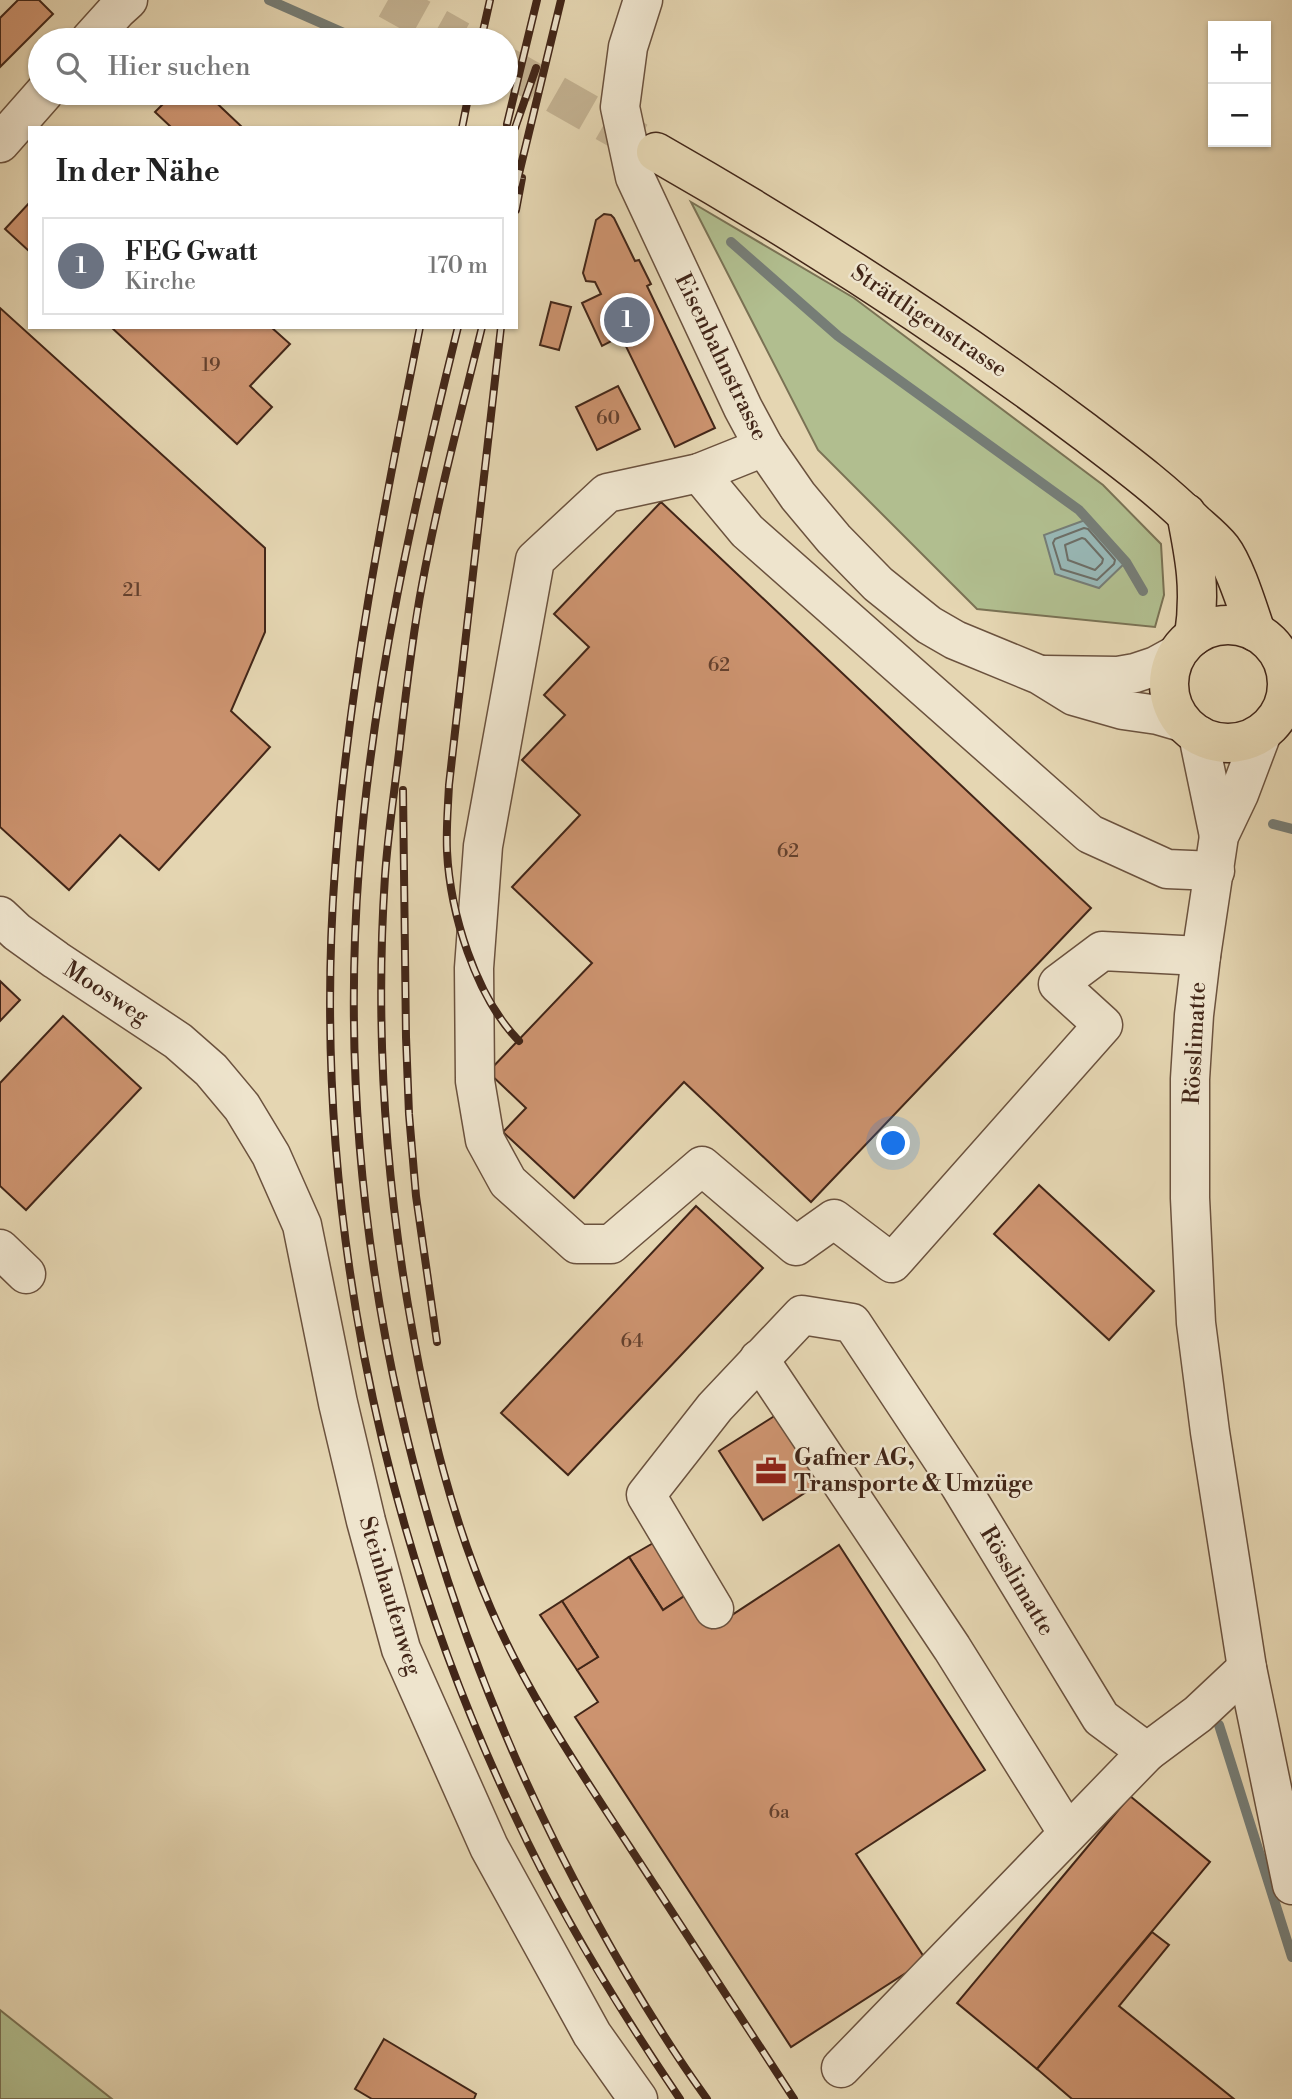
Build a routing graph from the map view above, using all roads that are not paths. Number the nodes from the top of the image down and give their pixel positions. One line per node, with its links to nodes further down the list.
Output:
1 (128, 0): 3 (street)
2 (643, 0): 7 (street, Eisenbahnstrasse)
3 (101, 28)
4 (33, 105): 5 (street)
5 (0, 143)
6 (656, 152): 9 (main road, Strättligenstrasse)
7 (764, 447): 8 (street); 12 (street, Eisenbahnstrasse)
8 (699, 473): 15 (street); 17 (street)
9 (1186, 513): 10 (main road); 11 (main road, Strättligenstrasse)
10 (1185, 645): 11 (main road); 12 (street, Eisenbahnstrasse); 14 (main road)
11 (1275, 646): 13 (main road)
12 (1040, 675): 14 (street, Eisenbahnstrasse)
13 (1279, 717): 14 (main road); 15 (street, Rösslimatte)
14 (1190, 728): 15 (street, Rösslimatte)
15 (1217, 854): 17 (street, Rösslimatte)
16 (0, 916): 18 (street, Moosweg)
17 (1201, 956): 21 (street, Rösslimatte)
18 (211, 1070): 26 (street, Steinhaufenweg)
19 (760, 1359): 20 (street, Rösslimatte); 22 (street, Rösslimatte); 23 (street)
20 (714, 1609)
21 (1247, 1668): 22 (street); 24 (street, Rösslimatte)
22 (1147, 1752): 23 (street)
23 (1067, 1832): 25 (street)
24 (1292, 1885)
25 (841, 2068)
26 (638, 2099)

